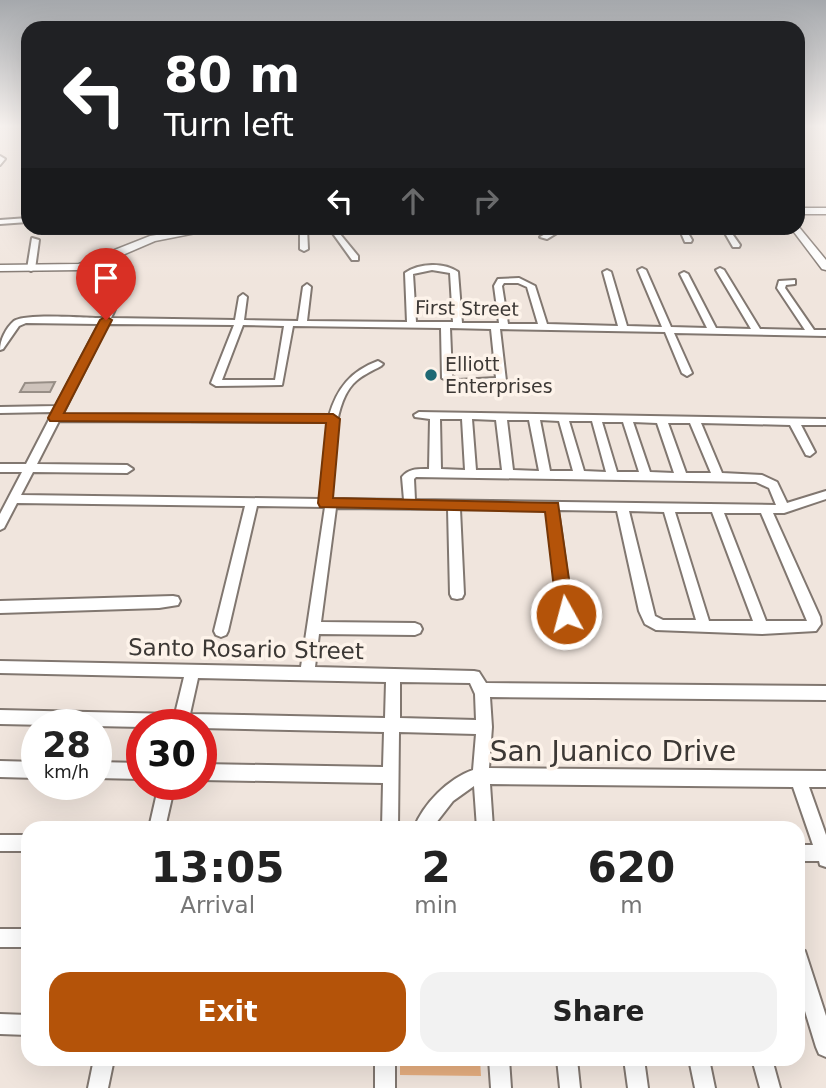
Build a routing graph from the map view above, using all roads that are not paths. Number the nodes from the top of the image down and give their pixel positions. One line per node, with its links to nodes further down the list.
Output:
1 (805, 211): 2 (main road)
2 (826, 211)
3 (21, 220): 4 (street)
4 (0, 222)
5 (170, 235): 18 (main road)
6 (303, 235): 16 (street)
7 (337, 235): 17 (street)
8 (548, 235): 12 (street)
9 (686, 235): 14 (street)
10 (730, 235): 15 (street)
11 (801, 235): 19 (main road)
12 (544, 237)
13 (35, 240): 21 (street)
14 (688, 240)
15 (736, 245)
16 (304, 249)
17 (355, 258)
18 (100, 261): 21 (main road); 29 (street)
19 (826, 267)
20 (0, 268): 21 (main road)
21 (31, 269)
22 (642, 270): 39 (street)
23 (720, 270): 41 (street)
24 (607, 272): 38 (street)
25 (684, 274): 40 (street)
26 (792, 282): 42 (street)
27 (307, 286): 32 (street)
28 (243, 297): 30 (street)
29 (106, 320): 30 (street, First Street); 44 (street, First Street); 48 (street)
30 (239, 323): 31 (street, First Street); 31 (street)
31 (289, 323): 32 (street, First Street)
32 (302, 323): 33 (street, First Street)
33 (412, 324): 34 (street, First Street); 35 (street)
34 (445, 325): 35 (street, First Street); 36 (street)
35 (458, 325): 36 (street, First Street)
36 (499, 327): 37 (street, First Street); 37 (street)
37 (543, 327): 38 (street, First Street)
38 (623, 329): 39 (street, First Street)
39 (667, 329): 40 (street, First Street); 46 (street)
40 (713, 330): 41 (street, First Street)
41 (757, 331): 42 (street, First Street)
42 (811, 332): 43 (street, First Street)
43 (826, 333)
44 (0, 347)
45 (378, 364): 56 (street)
46 (687, 373)
47 (0, 410): 48 (street)
48 (57, 413): 56 (street); 63 (street)
49 (419, 415): 50 (street)
50 (435, 416): 51 (street); 66 (street)
51 (467, 416): 52 (street); 67 (street)
52 (501, 416): 53 (street); 68 (street)
53 (534, 417): 54 (street); 69 (street)
54 (563, 418): 55 (street); 70 (street)
55 (596, 418): 57 (street); 71 (street)
56 (333, 419): 78 (street)
57 (627, 419): 58 (street); 72 (street)
58 (661, 419): 59 (street); 73 (street)
59 (694, 420): 60 (street); 74 (street)
60 (794, 422): 61 (street); 62 (street)
61 (826, 422)
62 (810, 452)
63 (30, 467): 64 (street); 65 (street); 76 (street)
64 (0, 468)
65 (127, 469)
66 (435, 473): 67 (street); 79 (street)
67 (471, 473): 68 (street)
68 (508, 474): 69 (street)
69 (545, 474): 70 (street)
70 (579, 474): 71 (street)
71 (612, 475): 72 (street)
72 (646, 476): 73 (street)
73 (681, 477): 74 (street)
74 (718, 477): 86 (street)
75 (826, 495): 86 (street)
76 (13, 499): 77 (street); 87 (street)
77 (252, 502): 78 (street); 95 (street)
78 (328, 503): 79 (street); 92 (street)
79 (410, 505): 80 (street)
80 (454, 505): 81 (street); 88 (street)
81 (552, 507): 83 (street); 96 (street)
82 (668, 507): 83 (street); 84 (street); 91 (street)
83 (622, 508): 91 (street)
84 (716, 508): 85 (street); 93 (street)
85 (765, 509): 86 (street); 93 (street)
86 (784, 509)
87 (0, 525)
88 (457, 594)
89 (173, 601): 90 (street)
90 (0, 607)
91 (704, 626): 93 (street)
92 (314, 628): 94 (street); 99 (street)
93 (762, 628)
94 (415, 629)
95 (221, 631)
96 (569, 641)
97 (0, 667): 98 (street, Santo Rosario Street)
98 (193, 670): 99 (street, Santo Rosario Street); 103 (street)
99 (307, 673): 100 (street, Santo Rosario Street)
100 (393, 675): 101 (street, Santo Rosario Street); 107 (street)
101 (481, 690): 102 (street); 108 (street)
102 (826, 694)
103 (184, 709)
104 (0, 716): 105 (street)
105 (126, 721)
106 (217, 723): 107 (street)
107 (392, 725): 108 (street); 112 (street)
108 (484, 727): 113 (street)
109 (0, 769): 110 (street)
110 (21, 769)
111 (217, 772): 112 (street)
112 (391, 775): 118 (street)
113 (481, 776): 114 (street, San Juanico Drive); 119 (street, San Juanico Drive); 120 (street)
114 (798, 778): 115 (street, San Juanico Drive); 124 (street)
115 (826, 779)
116 (163, 800): 117 (street)
117 (159, 821)
118 (390, 821)
119 (427, 821)
120 (484, 821)
121 (0, 843): 122 (street)
122 (21, 843)
123 (805, 854): 124 (street)
124 (825, 855)
125 (0, 938): 126 (street)
126 (21, 938)
127 (805, 980): 130 (street)
128 (0, 1024): 129 (street)
129 (21, 1025)
130 (826, 1047)
131 (103, 1066): 138 (street)
132 (385, 1066): 139 (street)
133 (499, 1066): 140 (street)
134 (568, 1066): 141 (street)
135 (635, 1066): 142 (street)
136 (700, 1066): 143 (street)
137 (764, 1066): 144 (street)
138 (98, 1088)
139 (385, 1088)
140 (501, 1088)
141 (570, 1088)
142 (638, 1088)
143 (705, 1088)
144 (770, 1088)

